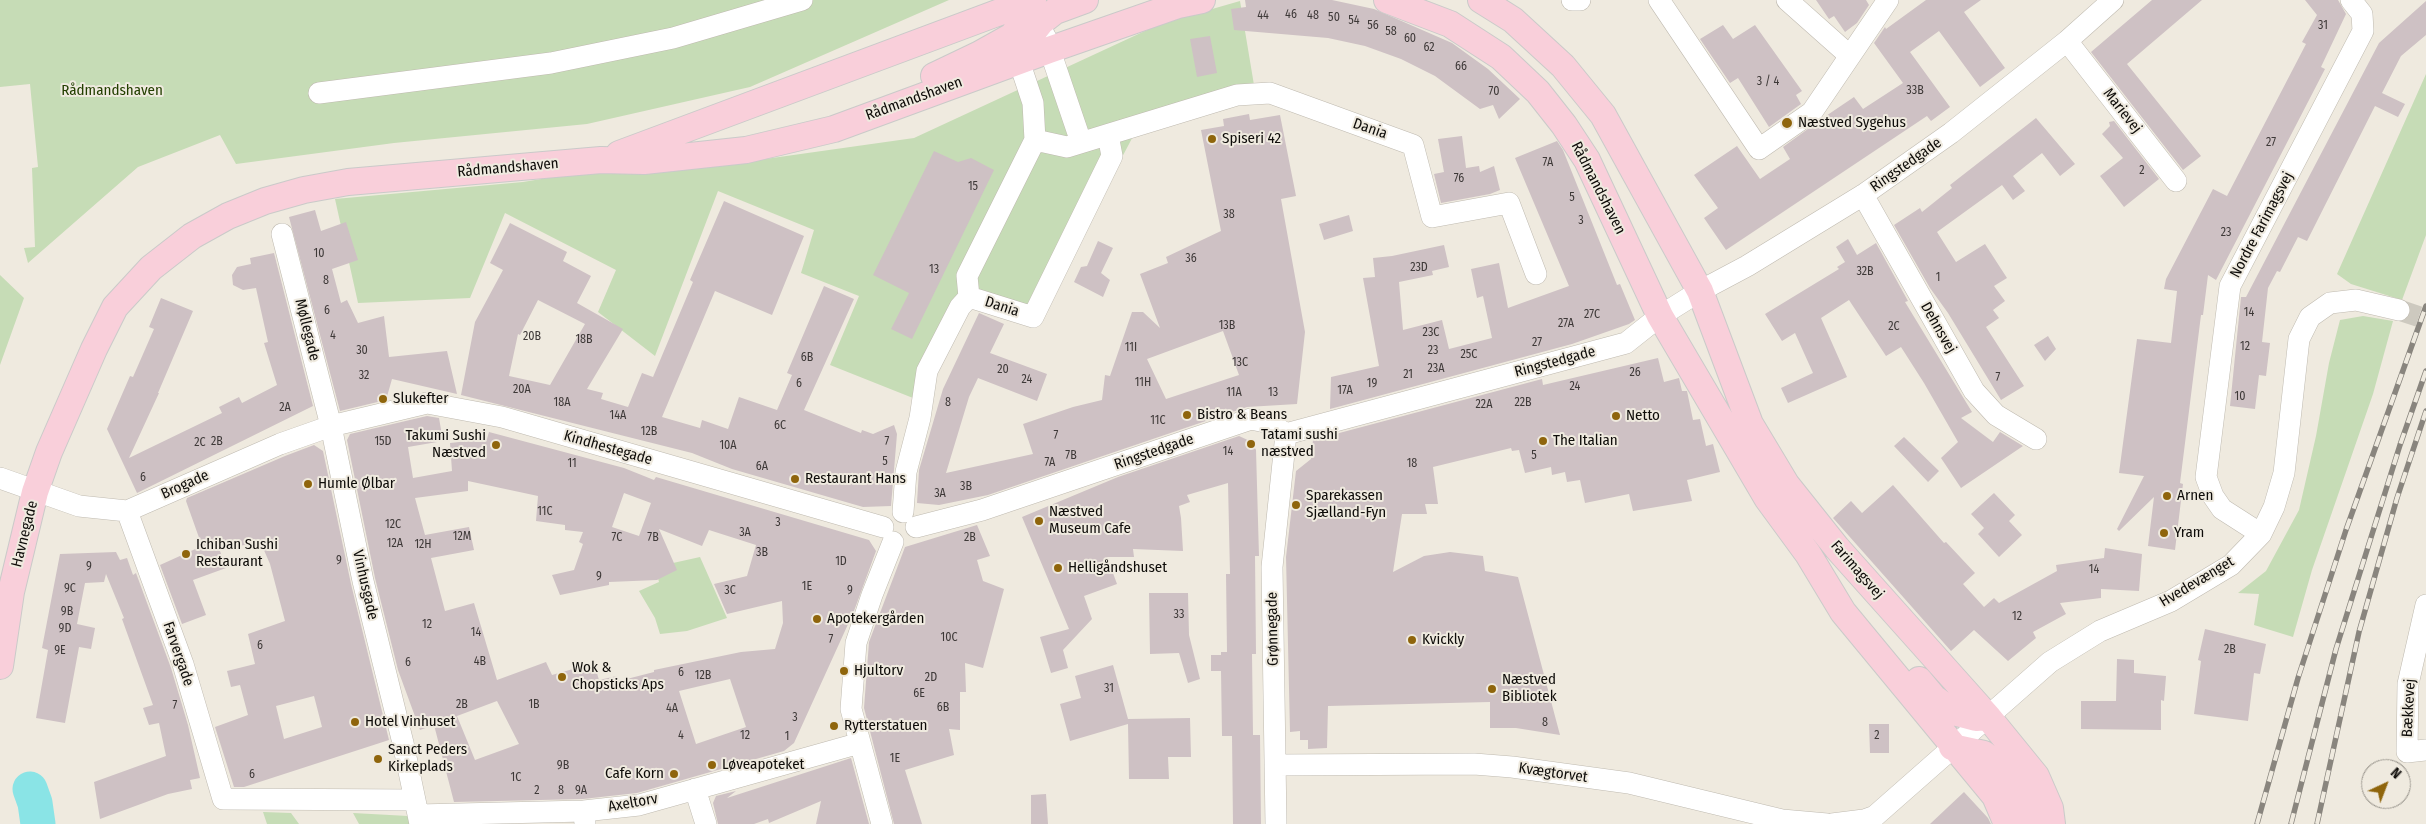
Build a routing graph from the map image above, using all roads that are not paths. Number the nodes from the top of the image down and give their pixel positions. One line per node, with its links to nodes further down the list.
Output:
1 (802, 0): 20 (street)
2 (1085, 0): 14 (main road)
3 (1202, 0): 17 (main road, Rådmandshaven)
4 (1387, 0): 33 (main road, Rådmandshaven)
5 (1481, 0): 30 (main road)
6 (1572, 0): 7 (street)
7 (1580, 0)
8 (1659, 0): 18 (street)
9 (1787, 0): 18 (street)
10 (1888, 0): 18 (street)
11 (2113, 0): 16 (street, Ringstedgade)
12 (2351, 0): 41 (street, Nordre Farimagsvej)
13 (1003, 5): 14 (main road, Rådmandshaven); 15 (street); 25 (main road, Rådmandshaven)
14 (1035, 7): 15 (main road); 17 (street); 19 (main road)
15 (1012, 36): 19 (street); 21 (main road)
16 (2067, 41): 26 (street, Marievej); 27 (street, Ringstedgade)
17 (1049, 50): 19 (main road, Rådmandshaven); 24 (street)
18 (1850, 56)
19 (1018, 61): 21 (main road, Rådmandshaven); 23 (street)
20 (319, 93)
21 (834, 129): 25 (main road, Rådmandshaven)
22 (1108, 135): 24 (street, Dania); 29 (street, Dania); 31 (street, Dania)
23 (1035, 140): 24 (street, Dania); 31 (street)
24 (1081, 142)
25 (602, 160): 38 (main road, Rådmandshaven)
26 (2176, 181)
27 (1863, 195): 30 (street, Ringstedgade); 36 (street, Dehnsvej)
28 (282, 234): 34 (street, Møllegade)
29 (1536, 274)
30 (1700, 291): 33 (street, Ringstedgade); 46 (main road, Farimagsvej)
31 (969, 297): 40 (street, Dania)
32 (2399, 310): 41 (street, Hvedevænget)
33 (1660, 316): 35 (street, Ringstedgade); 43 (main road, Farimagsvej)
34 (331, 426): 39 (street, Brogade); 42 (street, Kindhestegade); 52 (street, Vinhusgade)
35 (1286, 434): 40 (street, Ringstedgade); 50 (street, Grønnegade)
36 (2036, 439)
37 (0, 478): 38 (street, Brogade)
38 (35, 492): 39 (street, Brogade); 45 (main road, Havnegade)
39 (127, 511): 52 (street, Farvergade)
40 (910, 520): 42 (street); 42 (street)
41 (2261, 534): 46 (street, Hvedevænget)
42 (888, 535): 47 (street)
43 (1808, 554): 46 (main road); 48 (main road, Farimagsvej)
44 (2426, 605): 49 (street, Bækkevej)
45 (0, 666)
46 (1988, 717): 48 (street); 61 (main road, Farimagsvej)
47 (860, 743): 51 (street, Axeltorv); 55 (street)
48 (1952, 746): 58 (street); 59 (main road, Farimagsvej); 60 (main road)
49 (2416, 751)
50 (1276, 765): 56 (street, Grønnegade); 57 (street, Kvægtorvet)
51 (695, 789): 53 (street, Axeltorv); 54 (street)
52 (418, 813): 53 (street, Axeltorv)
53 (585, 817)
54 (706, 824)
55 (882, 824)
56 (1276, 824)
57 (1827, 824)
58 (1832, 824)
59 (2007, 824)
60 (2028, 824)
61 (2052, 824)

